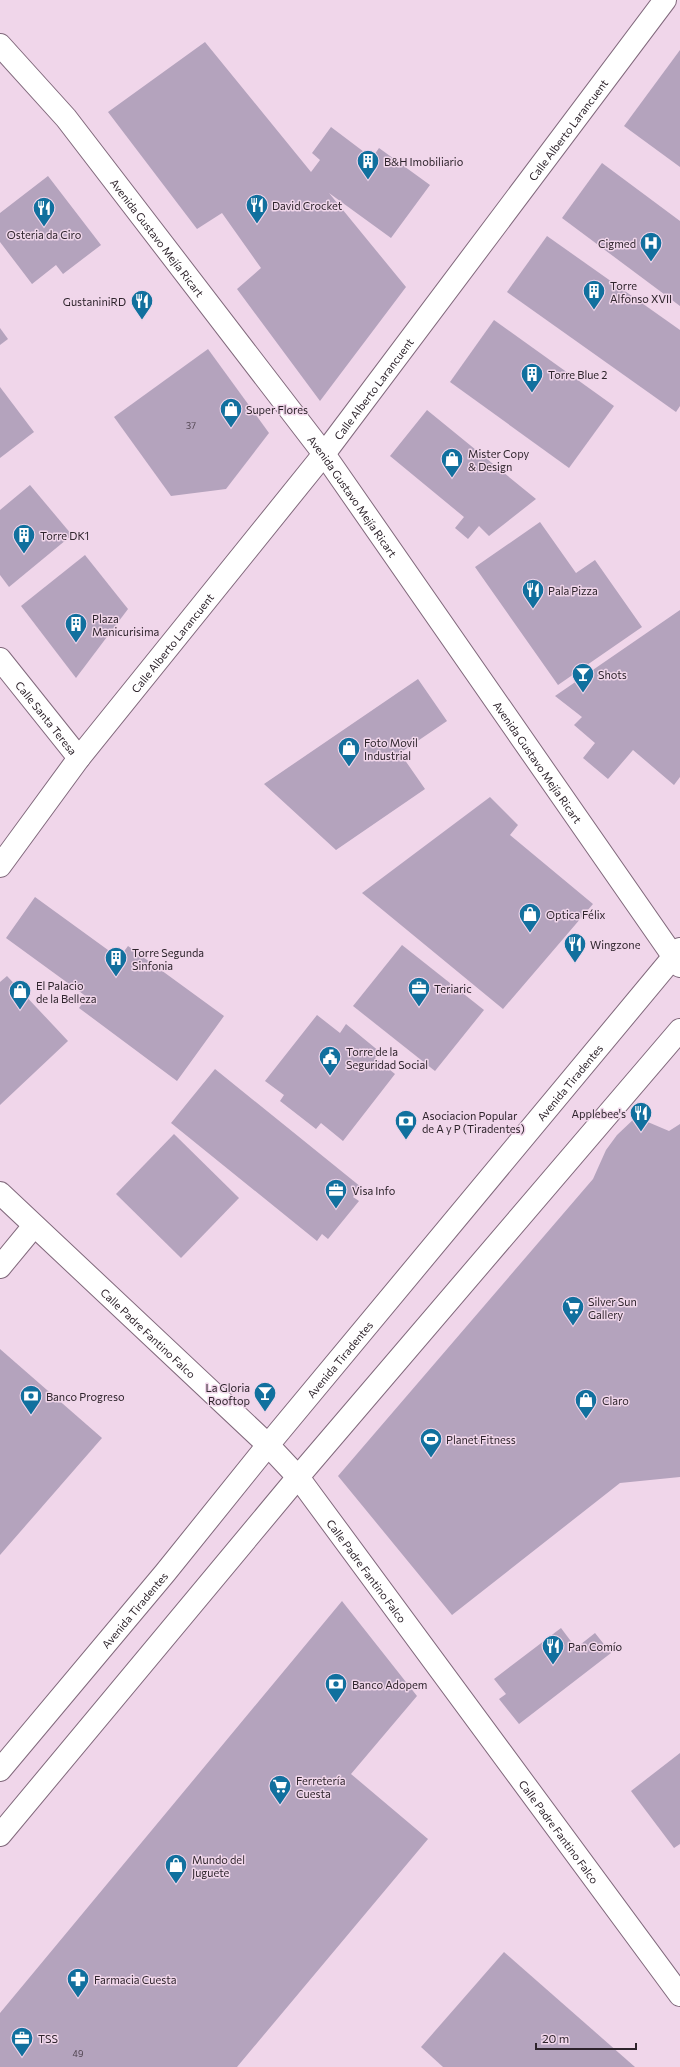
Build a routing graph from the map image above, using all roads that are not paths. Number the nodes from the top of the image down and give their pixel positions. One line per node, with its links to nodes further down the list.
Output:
1 (665, 0): 3 (street, Calle Alberto Larancuent)
2 (0, 45): 3 (street, Avenida Gustavo Mejía Ricart)
3 (324, 454): 5 (street, Calle Alberto Larancuent); 7 (street, Avenida Gustavo Mejía Ricart)
4 (0, 659): 5 (street, Calle Santa Teresa)
5 (79, 758): 6 (street, Calle Alberto Larancuent)
6 (0, 866)
7 (678, 957): 12 (street, Avenida Tiradentes)
8 (680, 1030): 13 (street)
9 (0, 1194): 10 (street, Calle Padre Fantino Falco)
10 (33, 1226): 11 (street); 12 (street, Calle Padre Fantino Falco)
11 (0, 1267)
12 (268, 1445): 13 (street, Calle Padre Fantino Falco); 14 (street, Avenida Tiradentes)
13 (298, 1477): 15 (street); 16 (street, Calle Padre Fantino Falco)
14 (0, 1770)
15 (0, 1835)
16 (680, 1995)

